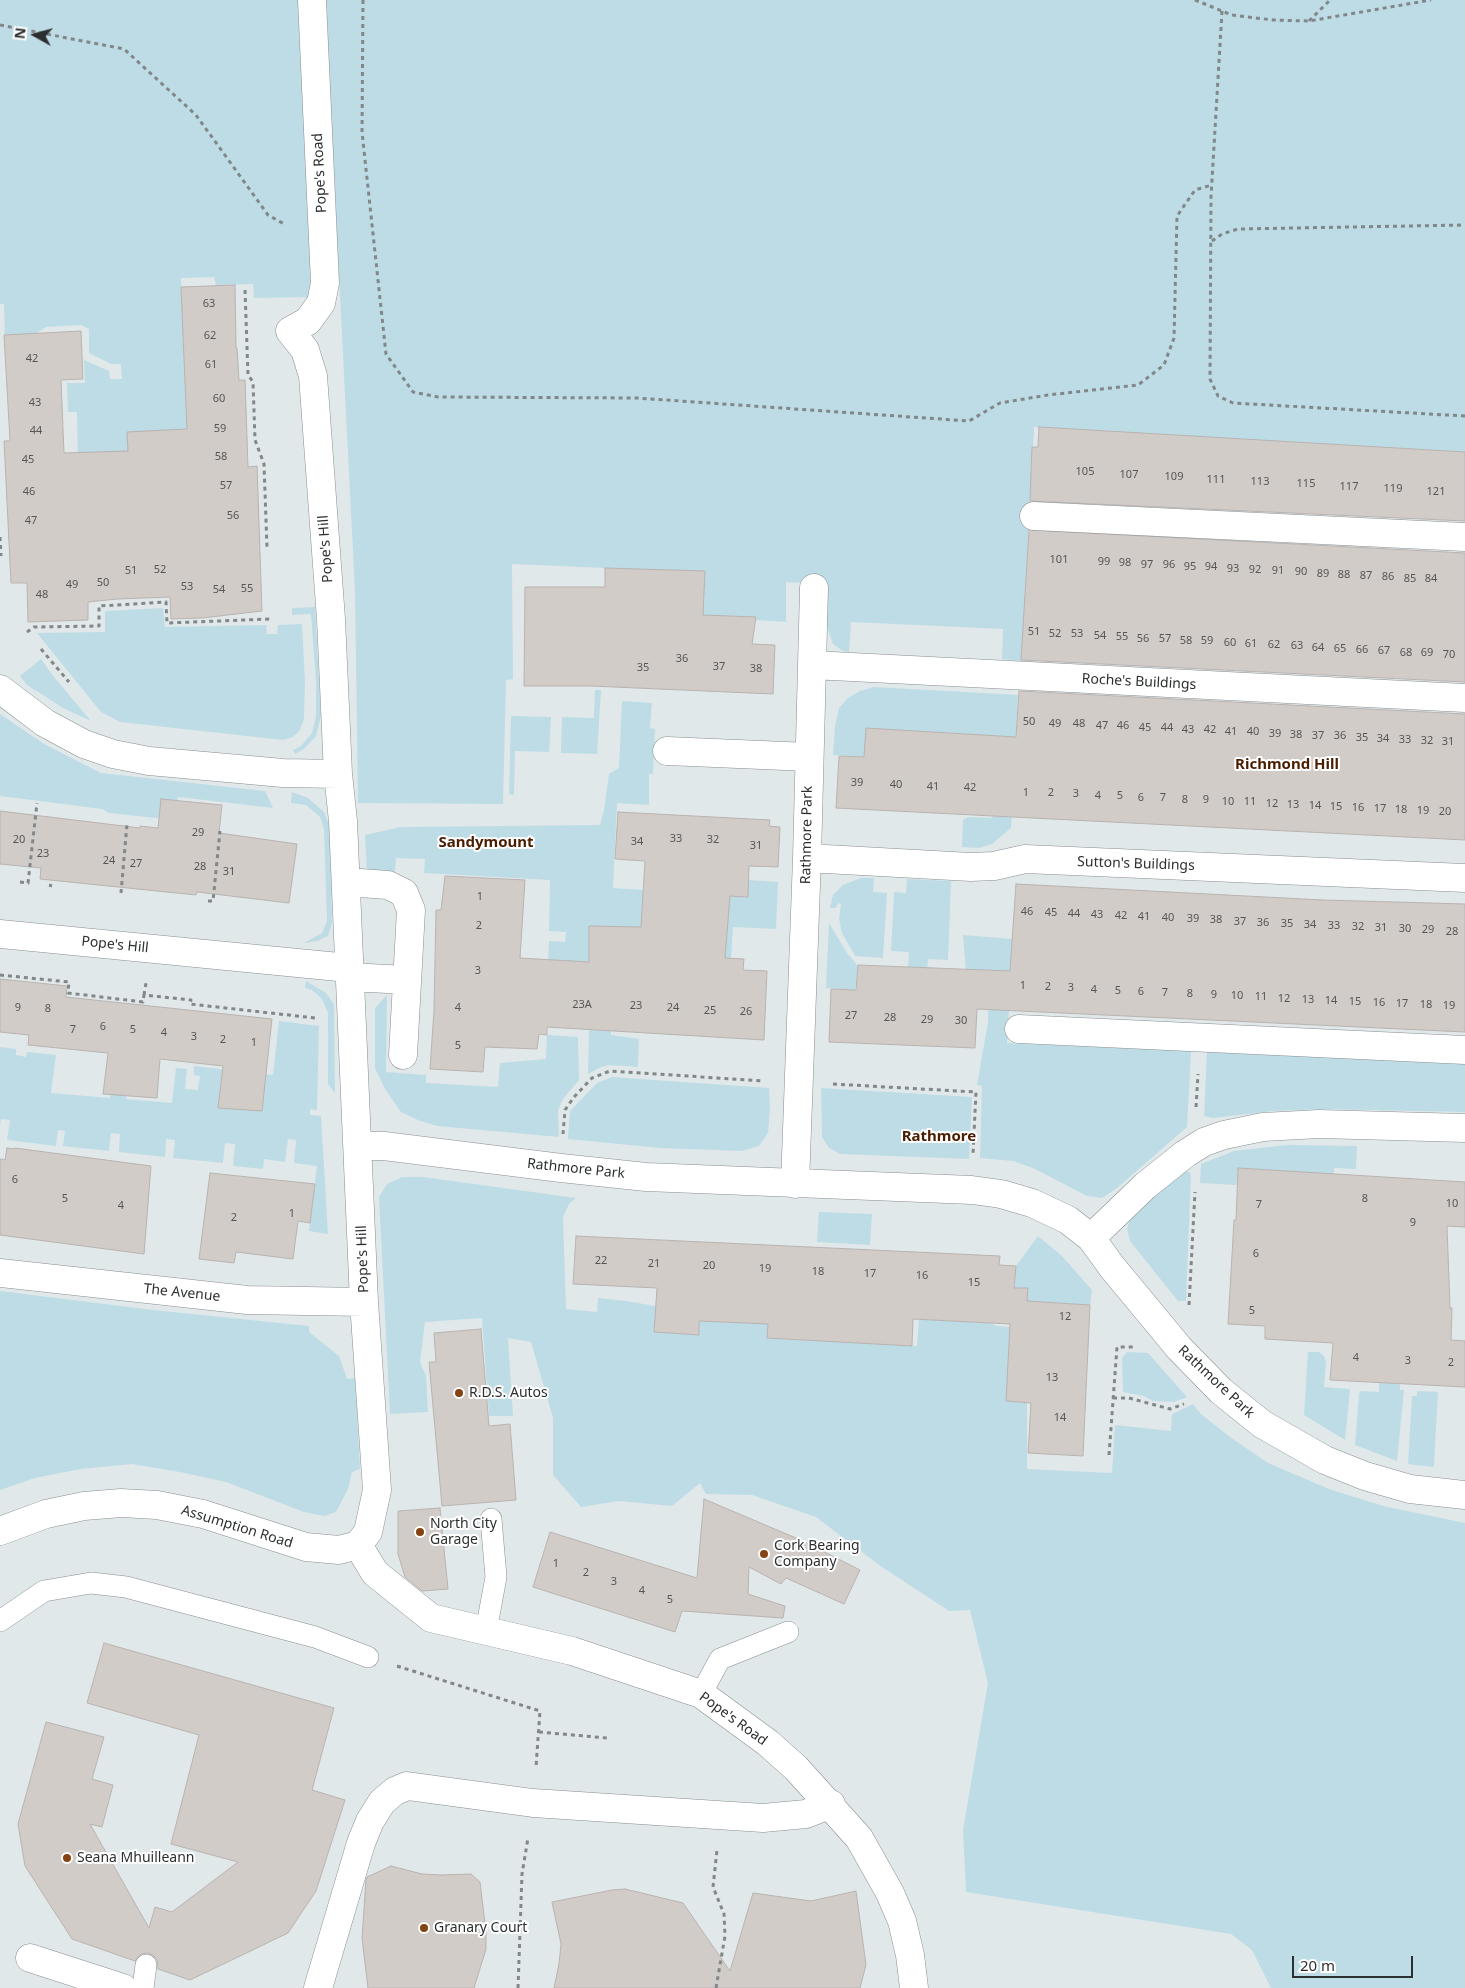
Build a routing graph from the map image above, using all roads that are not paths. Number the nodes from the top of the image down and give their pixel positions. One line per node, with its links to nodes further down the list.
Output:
1 (312, 0): 2 (street, Pope's Road)
2 (290, 331): 11 (street, Pope's Hill)
3 (1034, 516): 4 (street)
4 (1465, 537)
5 (814, 588): 6 (street, Rathmore Park)
6 (812, 665): 8 (street, Roche's Buildings); 10 (street, Rathmore Park)
7 (0, 689): 11 (street)
8 (1465, 698)
9 (668, 751): 10 (street)
10 (809, 757): 12 (street, Rathmore Park)
11 (338, 774): 14 (street, Pope's Hill)
12 (807, 858): 13 (street, Sutton's Buildings); 23 (street, Rathmore Park)
13 (1465, 878)
14 (346, 882): 16 (street, Pope's Hill); 17 (street)
15 (0, 934): 16 (street, Pope's Hill)
16 (349, 972): 17 (street); 22 (street, Pope's Hill)
17 (407, 980): 20 (street)
18 (1020, 1029): 19 (street)
19 (1465, 1050)
20 (403, 1055)
21 (1465, 1128): 24 (street)
22 (358, 1146): 23 (street, Rathmore Park); 26 (street, Pope's Hill)
23 (795, 1184): 24 (street, Rathmore Park)
24 (1091, 1238): 27 (street, Rathmore Park)
25 (0, 1273): 26 (street, The Avenue)
26 (364, 1302): 30 (street, Pope's Hill)
27 (1465, 1495)
28 (491, 1519): 32 (lane)
29 (0, 1531): 30 (street, Assumption Road)
30 (358, 1546): 32 (street, Pope's Road)
31 (0, 1620): 34 (lane)
32 (486, 1631): 35 (street, Pope's Road)
33 (788, 1632): 35 (lane)
34 (368, 1657)
35 (701, 1694): 36 (street, Pope's Road)
36 (831, 1804): 41 (street); 42 (street, Pope's Road)
37 (30, 1958): 39 (street)
38 (153, 1967): 40 (lane)
39 (123, 1988)
40 (145, 1988)
41 (318, 1988)
42 (914, 1988)

